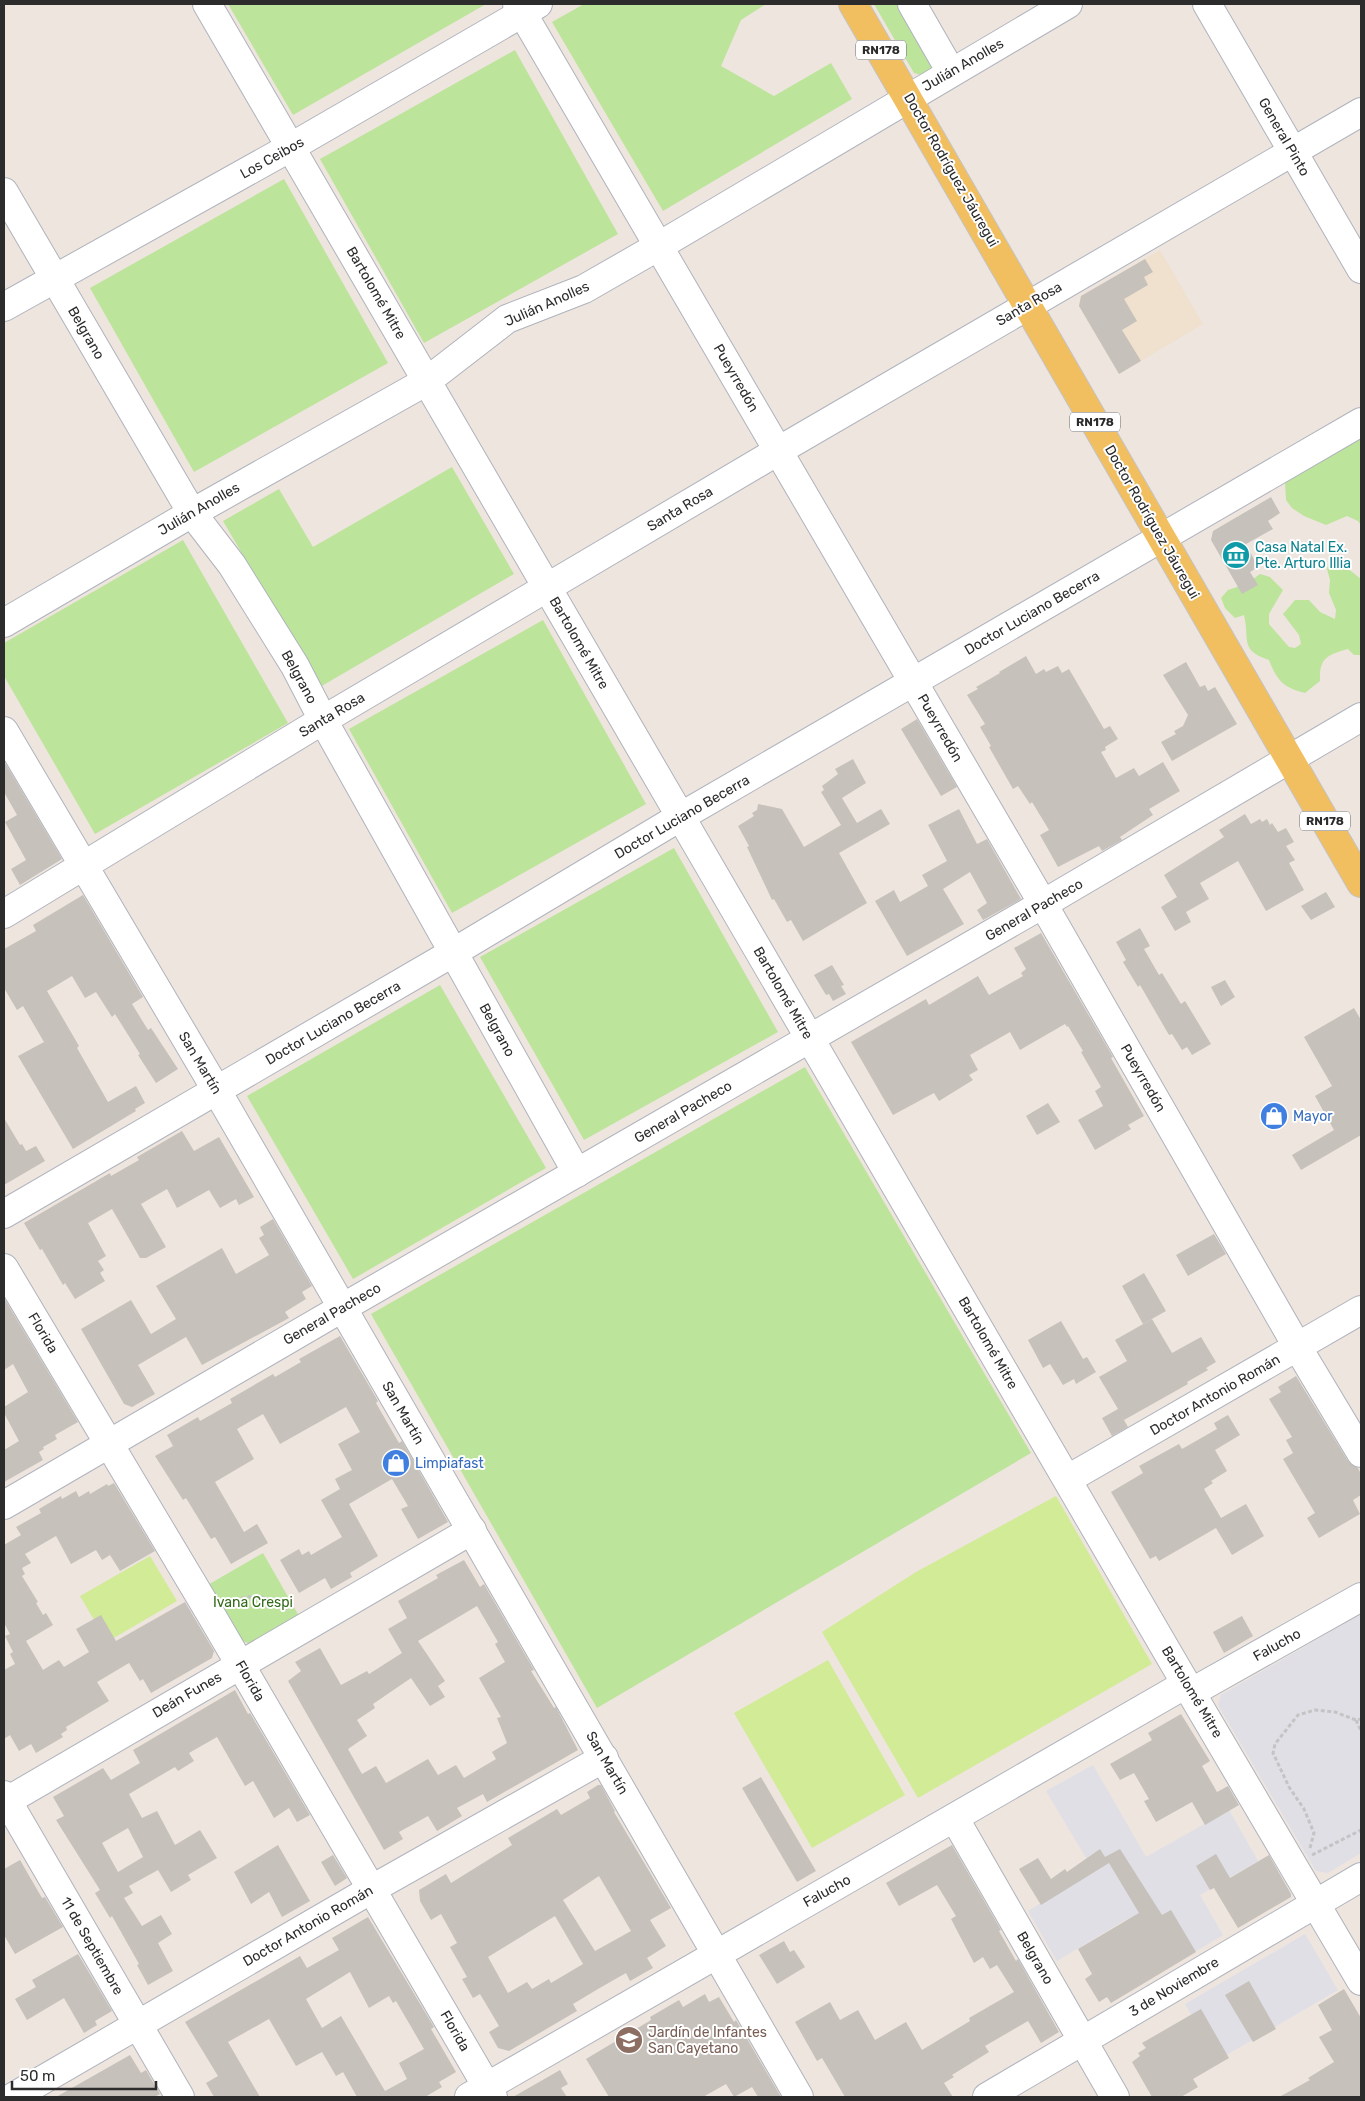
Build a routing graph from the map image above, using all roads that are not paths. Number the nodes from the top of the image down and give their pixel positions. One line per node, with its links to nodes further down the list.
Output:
1 (207, 4): 10 (street, Bartolomé Mitre)
2 (854, 4): 8 (main road, Doctor Rodríguez Jáuregui / RN178)
3 (912, 4): 7 (street)
4 (1068, 4): 7 (street, Julián Anolles)
5 (1207, 4): 11 (street, General Pinto)
6 (526, 7): 10 (street, Los Ceibos); 13 (street, Pueyrredón)
7 (951, 72): 8 (street, Julián Anolles)
8 (908, 97): 13 (street, Julián Anolles); 16 (main road, Doctor Rodríguez Jáuregui / RN178)
9 (1361, 112): 11 (street, Santa Rosa)
10 (291, 147): 15 (street, Los Ceibos); 18 (street, Bartolomé Mitre)
11 (1292, 152): 14 (street, General Pinto); 16 (street, Santa Rosa)
12 (4, 192): 15 (street, Belgrano)
13 (659, 246): 18 (street, Julián Anolles); 20 (street, Pueyrredón)
14 (1361, 269)
15 (54, 279): 17 (street, Los Ceibos); 21 (street, Belgrano)
16 (1028, 305): 20 (street, Santa Rosa); 22 (main road, Doctor Rodríguez Jáuregui / RN178)
17 (4, 307)
18 (426, 381): 21 (street, Julián Anolles); 23 (street, Bartolomé Mitre)
19 (1361, 422): 22 (street, Doctor Luciano Becerra)
20 (778, 451): 23 (street, Santa Rosa); 25 (street, Pueyrredón)
21 (192, 513): 24 (street, Julián Anolles); 27 (street, Belgrano)
22 (1162, 539): 25 (street, Doctor Luciano Becerra); 29 (main road, Doctor Rodríguez Jáuregui / RN178)
23 (547, 588): 27 (street, Santa Rosa); 30 (street, Bartolomé Mitre)
24 (4, 623)
25 (914, 681): 30 (street, Doctor Luciano Becerra); 33 (street, Pueyrredón)
26 (1361, 717): 29 (street, General Pacheco)
27 (323, 720): 31 (street, Santa Rosa); 35 (street, Belgrano)
28 (4, 731): 31 (street, San Martín)
29 (1289, 759): 32 (main road, Doctor Rodríguez Jáuregui / RN178); 33 (street, General Pacheco)
30 (680, 817): 35 (street, Doctor Luciano Becerra); 36 (street, Bartolomé Mitre)
31 (84, 867): 34 (street, Santa Rosa); 37 (street, San Martín)
32 (1361, 884)
33 (1043, 904): 36 (street, General Pacheco); 43 (street, Pueyrredón)
34 (4, 914)
35 (454, 952): 37 (street, Doctor Luciano Becerra); 38 (street, Belgrano)
36 (810, 1039): 38 (street, General Pacheco); 46 (street, Bartolomé Mitre)
37 (217, 1091): 39 (street, Doctor Luciano Becerra); 41 (street, San Martín)
38 (576, 1173): 41 (street, General Pacheco)
39 (4, 1214)
40 (4, 1268): 44 (street, Florida)
41 (342, 1308): 44 (street, General Pacheco); 48 (street, San Martín)
42 (1361, 1310): 43 (street, Doctor Antonio Román)
43 (1298, 1348): 45 (street, Pueyrredón); 46 (street, Doctor Antonio Román)
44 (109, 1443): 47 (street, General Pacheco); 50 (street, Florida)
45 (1361, 1453)
46 (1068, 1479): 51 (street, Bartolomé Mitre)
47 (4, 1505)
48 (472, 1530): 50 (street, Deán Funes); 52 (street, San Martín)
49 (1361, 1597): 51 (street, Falucho)
50 (240, 1664): 53 (street, Deán Funes); 56 (street, Florida)
51 (1189, 1688): 54 (street, Falucho); 57 (street, Bartolomé Mitre)
52 (604, 1758): 56 (street, Doctor Antonio Román); 58 (street, San Martín)
53 (6, 1798): 60 (street, 11 de Septiembre)
54 (955, 1819): 58 (street, Falucho); 61 (street, Belgrano)
55 (1361, 1877): 57 (street, 3 de Noviembre)
56 (372, 1889): 60 (street, Doctor Antonio Román); 62 (street, Florida)
57 (1316, 1903): 59 (street, Bartolomé Mitre); 61 (street, 3 de Noviembre)
58 (716, 1954): 62 (street, Falucho); 65 (street, San Martín)
59 (1361, 1981)
60 (138, 2025): 63 (street, Doctor Antonio Román); 64 (street, 11 de Septiembre)
61 (1083, 2042): 66 (street, 3 de Noviembre); 67 (street, Belgrano)
62 (483, 2094)
63 (13, 2097)
64 (180, 2097)
65 (799, 2097)
66 (987, 2097)
67 (1115, 2097)

